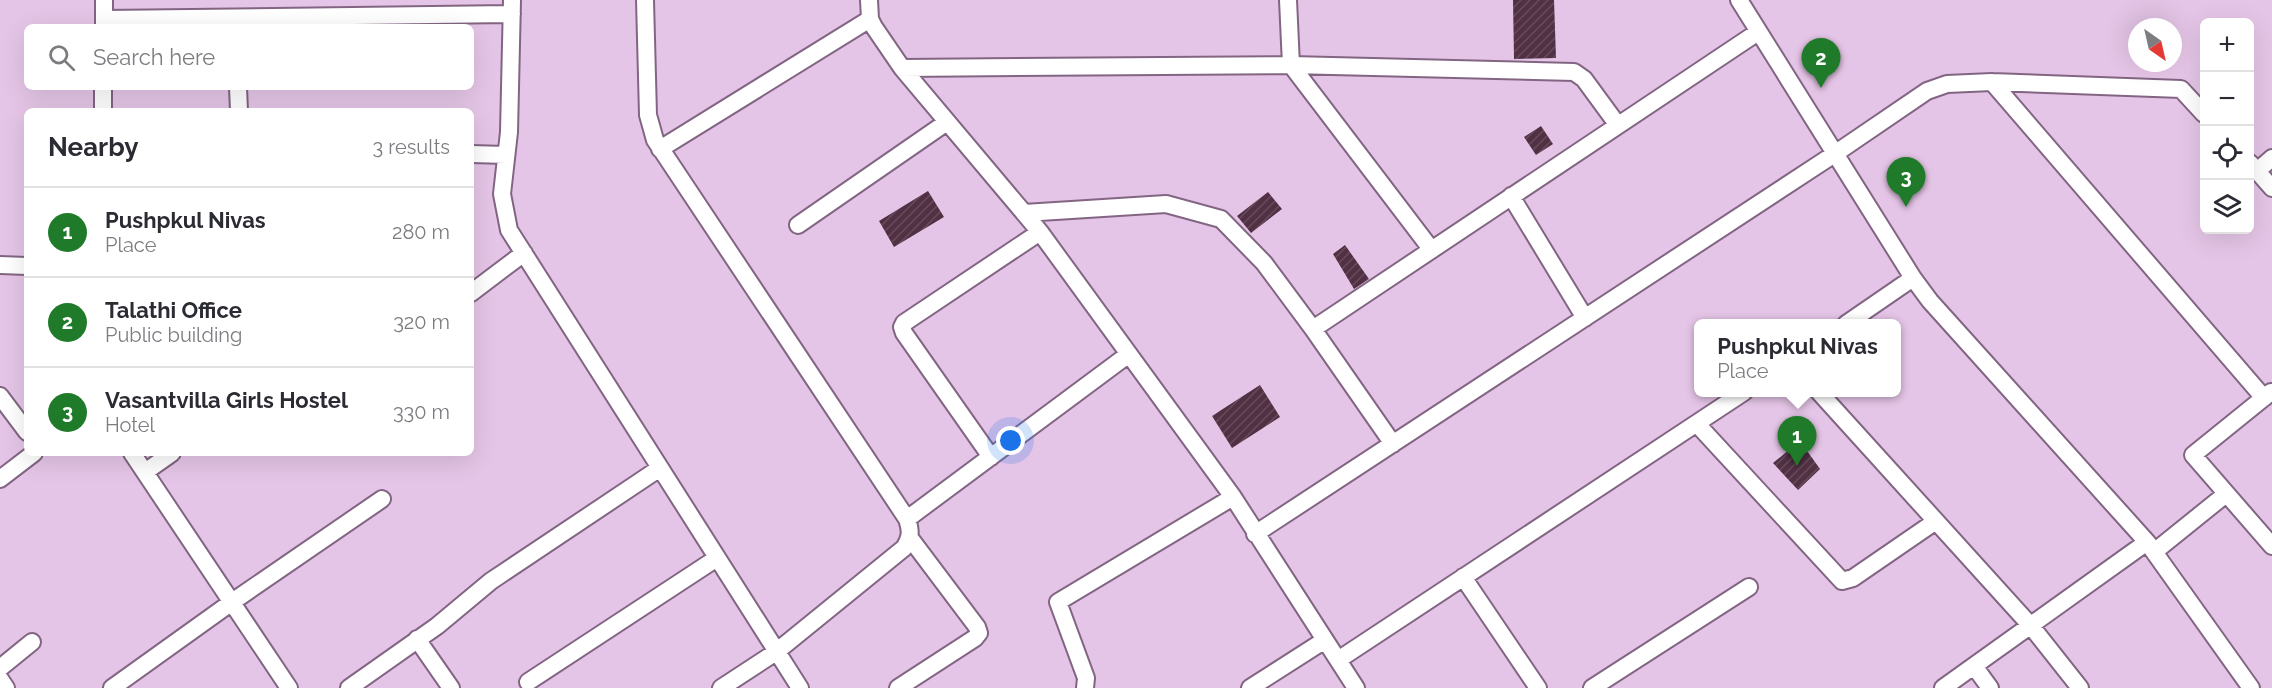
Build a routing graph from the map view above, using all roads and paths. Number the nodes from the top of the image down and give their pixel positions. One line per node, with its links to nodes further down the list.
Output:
1 (104, 0): 9 (street)
2 (645, 0): 21 (street)
3 (869, 0): 7 (street)
4 (1288, 0): 11 (street)
5 (1739, 0): 10 (street)
6 (512, 7): 8 (street); 24 (street)
7 (870, 19): 12 (street); 21 (street)
8 (236, 22): 9 (street)
9 (104, 23)
10 (1758, 32): 20 (street); 22 (street)
11 (1291, 65): 12 (street); 20 (street); 33 (street)
12 (902, 68): 19 (street)
13 (1992, 82): 18 (street); 22 (street); 43 (street)
14 (103, 90): 16 (street)
15 (238, 90): 17 (street)
16 (103, 108)
17 (239, 108)
18 (2200, 109)
19 (947, 122): 30 (street); 31 (street)
20 (1617, 124): 29 (street)
21 (660, 149): 60 (street)
22 (1836, 153): 37 (street); 39 (street)
23 (474, 154): 24 (street)
24 (507, 155): 34 (street)
25 (2272, 158): 26 (street)
26 (2254, 167)
27 (2254, 168): 28 (street)
28 (2272, 188)
29 (1511, 196): 33 (street); 39 (street)
30 (1024, 213): 32 (street); 41 (street)
31 (798, 225)
32 (1040, 232): 42 (street); 53 (street)
33 (1431, 249): 41 (street)
34 (524, 253): 38 (street); 54 (street)
35 (0, 265): 36 (street)
36 (24, 266)
37 (1913, 278): 40 (street); 65 (street)
38 (474, 291)
39 (1585, 318): 49 (street)
40 (1853, 319)
41 (1313, 329): 49 (street)
42 (1129, 354): 53 (street); 58 (street)
43 (2268, 394): 57 (street)
44 (0, 396): 48 (street)
45 (1738, 397): 47 (street)
46 (1823, 397): 61 (street)
47 (1696, 424): 61 (street); 67 (street)
48 (24, 428)
49 (1393, 444): 62 (street)
50 (30, 456): 56 (street)
51 (134, 456): 55 (street)
52 (168, 456): 55 (street)
53 (991, 457): 60 (street)
54 (660, 468): 66 (street); 71 (street)
55 (145, 472): 69 (street)
56 (0, 479)
57 (2226, 494): 64 (street); 65 (street)
58 (1233, 497): 62 (street); 88 (street)
59 (382, 499): 69 (street)
60 (907, 519): 63 (street)
61 (1936, 520): 70 (street)
62 (1255, 534): 72 (street)
63 (910, 538): 74 (street); 87 (street)
64 (2272, 546)
65 (2150, 547): 70 (street); 96 (street)
66 (717, 558): 74 (street); 79 (street)
67 (1463, 577): 75 (street); 91 (street)
68 (1749, 586): 92 (street)
69 (232, 602): 81 (street); 82 (street)
70 (2031, 626): 76 (street); 95 (street)
71 (417, 639): 83 (street); 84 (street)
72 (1325, 640): 75 (street); 89 (street)
73 (32, 642): 77 (street)
74 (776, 652): 85 (street); 86 (street)
75 (1338, 660): 90 (street)
76 (1974, 666): 93 (street); 94 (street)
77 (0, 668)
78 (0, 679): 80 (street)
79 (528, 682)
80 (6, 688)
81 (112, 688)
82 (289, 688)
83 (349, 688)
84 (450, 688)
85 (721, 688)
86 (800, 688)
87 (898, 688)
88 (1085, 688)
89 (1250, 688)
90 (1356, 688)
91 (1538, 688)
92 (1592, 688)
93 (1943, 688)
94 (1990, 688)
95 (2080, 688)
96 (2251, 688)

